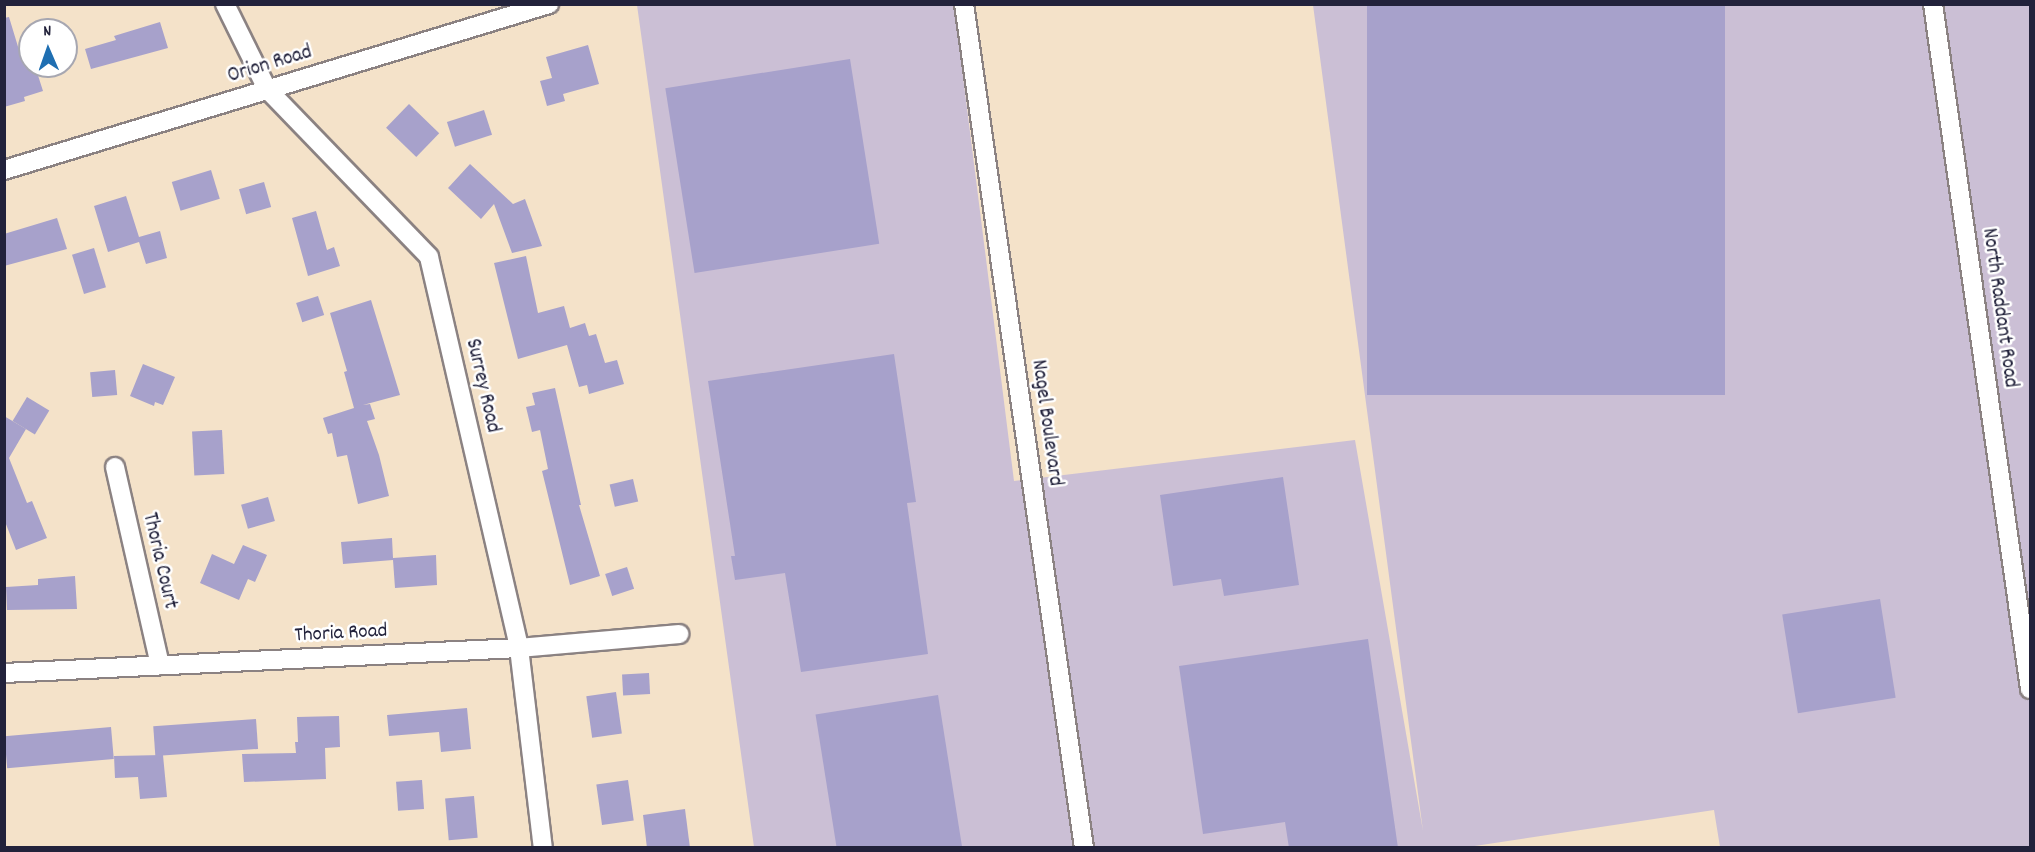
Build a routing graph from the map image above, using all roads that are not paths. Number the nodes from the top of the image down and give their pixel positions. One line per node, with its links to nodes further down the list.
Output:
1 (225, 4): 5 (street, Surrey Road)
2 (549, 4): 5 (street, Orion Road)
3 (964, 4): 14 (street, Nagel Boulevard)
4 (1933, 4): 12 (street, North Raddant Road)
5 (267, 89): 6 (street, Orion Road); 9 (street, Surrey Road)
6 (4, 170)
7 (114, 467): 10 (street, Thoria Court)
8 (679, 634): 9 (street, Thoria Road)
9 (519, 648): 10 (street, Thoria Road); 13 (street, Surrey Road)
10 (160, 665): 11 (street, Thoria Road)
11 (4, 673)
12 (2031, 689)
13 (543, 848)
14 (1084, 848)

